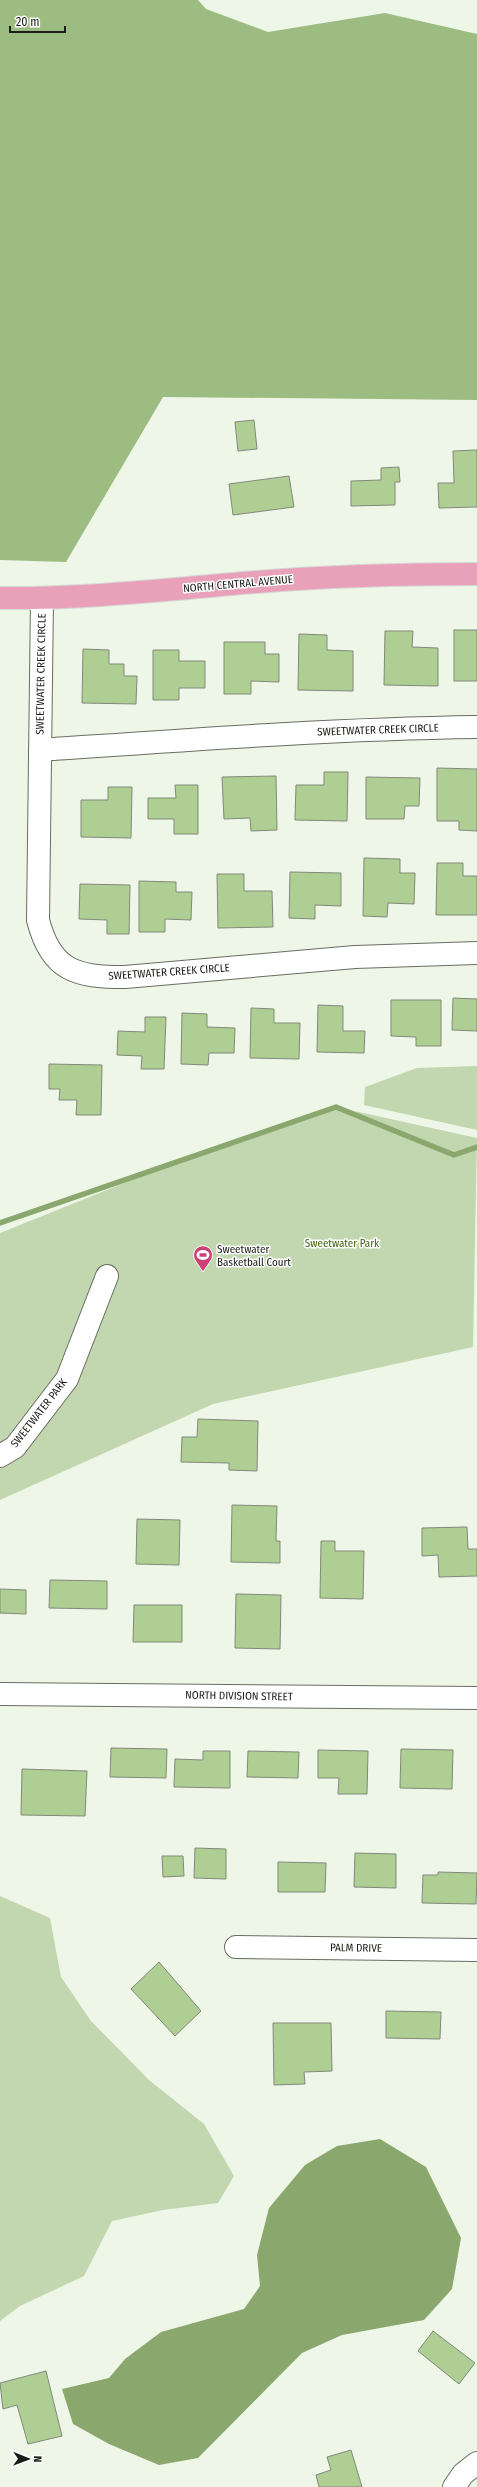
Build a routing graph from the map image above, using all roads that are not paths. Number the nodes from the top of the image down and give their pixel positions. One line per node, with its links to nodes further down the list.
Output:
1 (477, 574): 3 (main road, NORTH CENTRAL AVENUE)
2 (0, 598): 3 (main road, NORTH CENTRAL AVENUE)
3 (42, 598): 5 (street, SWEETWATER CREEK CIRCLE)
4 (477, 727): 5 (street, SWEETWATER CREEK CIRCLE)
5 (40, 750): 6 (street, SWEETWATER CREEK CIRCLE)
6 (477, 953)
7 (107, 1276): 8 (street, SWEETWATER PARK)
8 (0, 1456)
9 (0, 1694): 10 (street, NORTH DIVISION STREET)
10 (477, 1698)
11 (236, 1947): 12 (street, PALM DRIVE)
12 (477, 1950)
13 (477, 2463): 14 (street)
14 (454, 2487)

